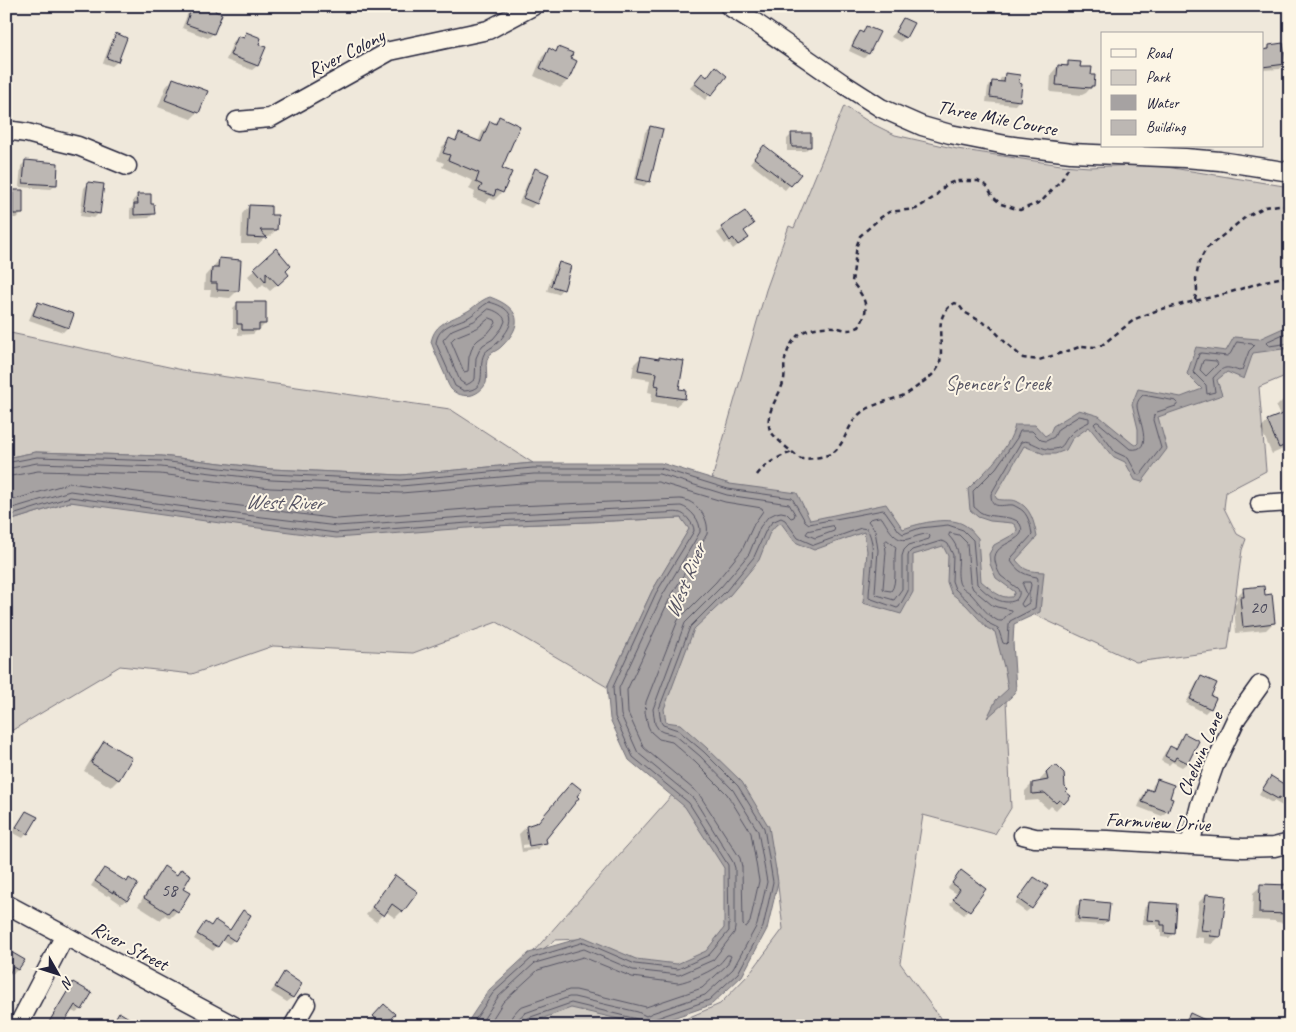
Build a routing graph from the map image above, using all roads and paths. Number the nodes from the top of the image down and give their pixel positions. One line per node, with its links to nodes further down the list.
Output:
1 (533, 6): 3 (street, River Colony)
2 (729, 6): 5 (street, Three Mile Course)
3 (237, 122)
4 (6, 130): 6 (street)
5 (1071, 153): 7 (street, Three Mile Course); 11 (path)
6 (127, 166)
7 (1290, 172)
8 (1290, 206): 10 (path)
9 (1290, 272): 10 (path)
10 (1194, 301): 11 (path)
11 (792, 452): 12 (path)
12 (757, 475)
13 (1290, 502): 14 (street)
14 (1260, 504)
15 (1260, 685): 18 (street, Chelwin Lane)
16 (1023, 835): 18 (street, Farmview Drive)
17 (1290, 843): 18 (street, Farmview Drive)
18 (1190, 845)
19 (6, 904): 20 (street, River Street)
20 (65, 935): 22 (street); 23 (street, River Street)
21 (306, 1004): 24 (street)
22 (18, 1026)
23 (234, 1026)
24 (293, 1026)

